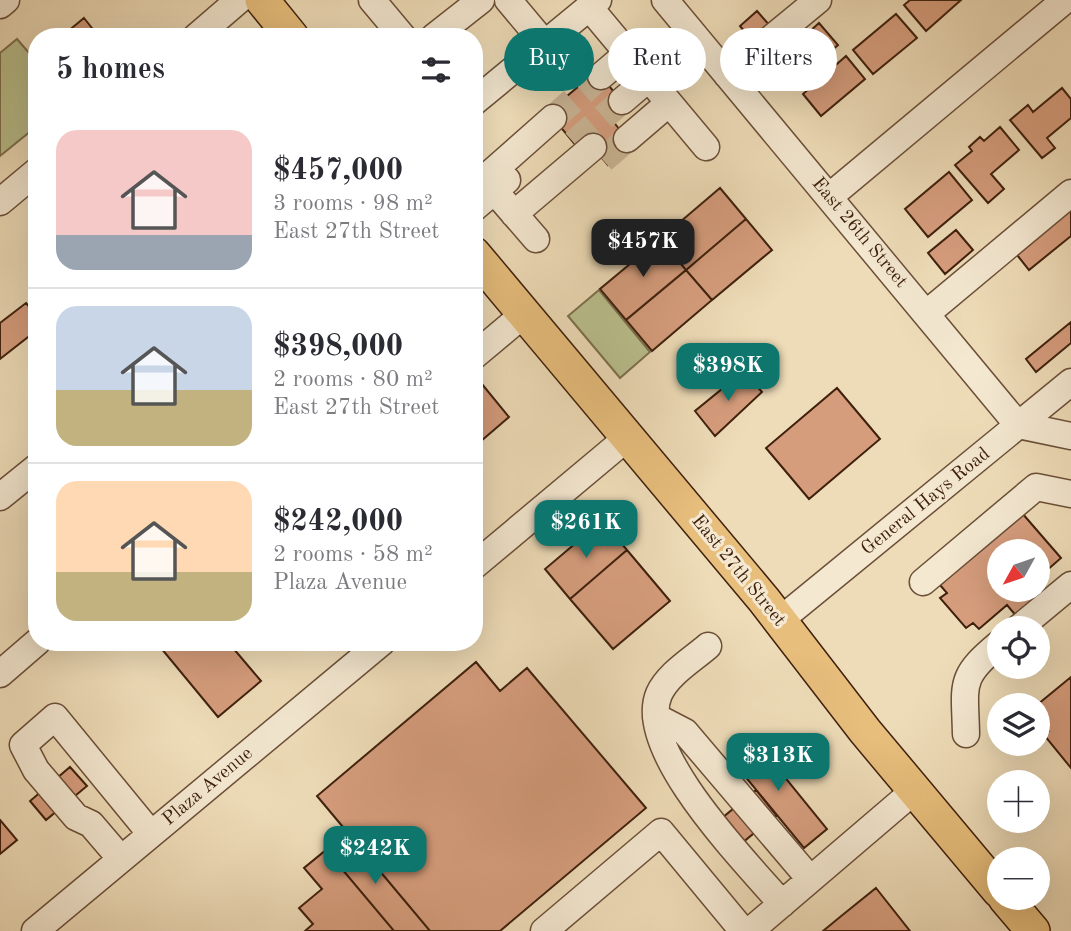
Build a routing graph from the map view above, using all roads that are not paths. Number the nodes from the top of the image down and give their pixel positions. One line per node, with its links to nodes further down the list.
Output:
1 (6, 0): 11 (street)
2 (239, 0): 12 (street)
3 (261, 0): 13 (main road)
4 (372, 0): 14 (street)
5 (481, 0): 15 (street)
6 (508, 0): 16 (street)
7 (666, 0): 20 (street, East 26th Street)
8 (818, 0): 19 (street)
9 (1065, 0): 29 (street)
10 (593, 4): 17 (street); 18 (street)
11 (0, 5)
12 (206, 28)
13 (284, 28)
14 (395, 28)
15 (445, 28)
16 (532, 28)
17 (564, 28)
18 (611, 28)
19 (784, 28)
20 (720, 66)
21 (504, 77): 25 (street)
22 (649, 78): 22 (street)
23 (660, 91): 26 (street)
24 (740, 91): 29 (street, East 26th Street)
25 (483, 95)
26 (706, 147)
27 (28, 179): 30 (street)
28 (1071, 192): 35 (street)
29 (829, 197): 35 (street, East 26th Street)
30 (0, 202)
31 (483, 210): 32 (street)
32 (515, 215): 32 (street)
33 (483, 270): 34 (main road, East 27th Street)
34 (524, 314): 36 (street); 40 (main road, East 27th Street)
35 (926, 314): 38 (street, East 26th Street)
36 (483, 348)
37 (1071, 382): 38 (street, General Hays Road)
38 (1018, 425): 39 (street); 48 (street, General Hays Road)
39 (1071, 436)
40 (628, 438): 44 (street); 48 (main road, East 27th Street)
41 (28, 475): 43 (street)
42 (1071, 494): 45 (street)
43 (0, 498)
44 (483, 559)
45 (923, 582)
46 (1071, 585): 47 (street)
47 (1034, 616)
48 (779, 621): 56 (main road, East 27th Street)
49 (708, 646): 54 (street)
50 (28, 650): 53 (street)
51 (371, 651): 57 (street, Plaza Avenue)
52 (987, 654): 55 (street)
53 (0, 674)
54 (659, 729): 60 (street); 60 (street)
55 (966, 734)
56 (915, 790): 59 (main road, East 27th Street); 60 (street)
57 (151, 834): 58 (street, Plaza Avenue); 58 (street)
58 (121, 859): 62 (street, Plaza Avenue)
59 (987, 877)
60 (796, 892): 65 (street)
61 (1015, 910): 66 (main road)
62 (35, 931)
63 (544, 931): 64 (street)
64 (743, 931)
65 (750, 931)
66 (1033, 931)

